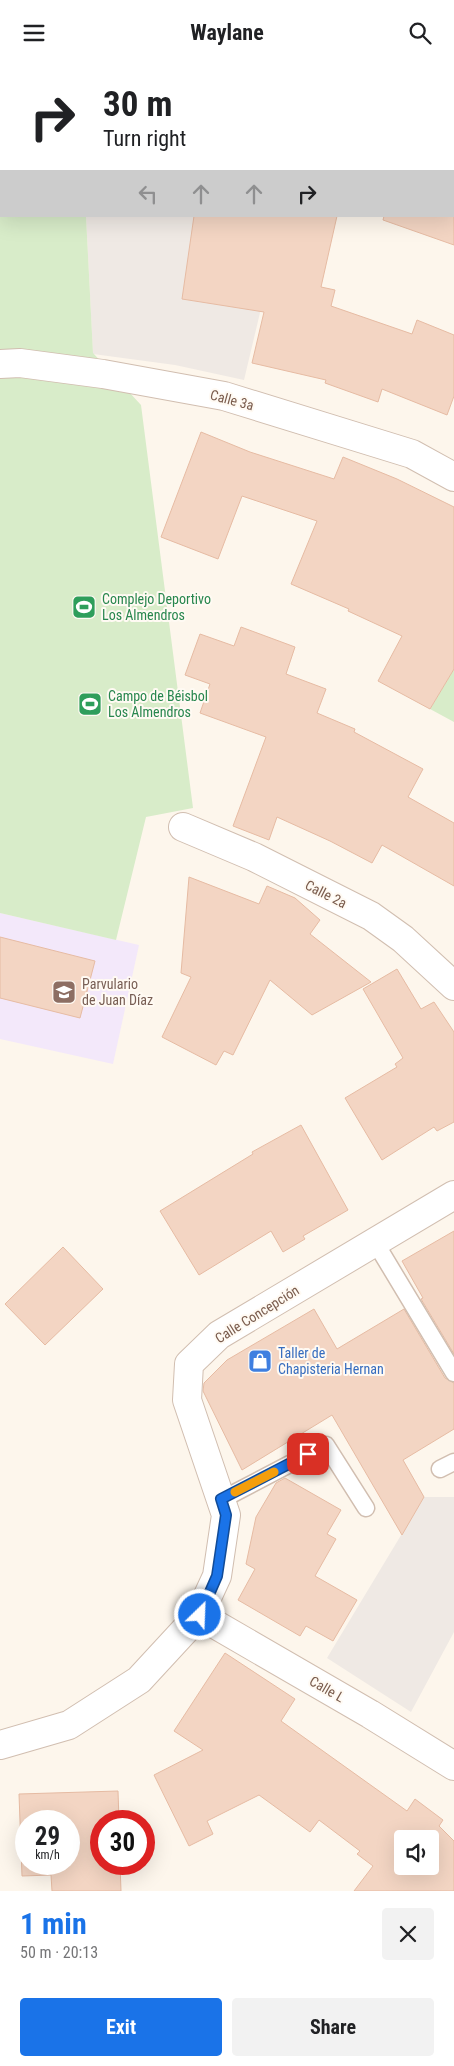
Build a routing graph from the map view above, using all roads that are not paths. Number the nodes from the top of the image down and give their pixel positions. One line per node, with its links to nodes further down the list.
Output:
1 (0, 364): 2 (street, Calle 3a)
2 (454, 477)
3 (182, 827): 4 (street, Calle 2a)
4 (454, 985)
5 (454, 1195): 6 (street, Calle Concepción)
6 (375, 1242): 7 (lane); 8 (street, Calle Concepción)
7 (454, 1373)
8 (221, 1499): 9 (lane); 10 (street, Calle Concepción)
9 (366, 1507)
10 (200, 1615): 11 (street, Calle Concepción); 12 (street, Calle L)
11 (0, 1745)
12 (454, 1765)

